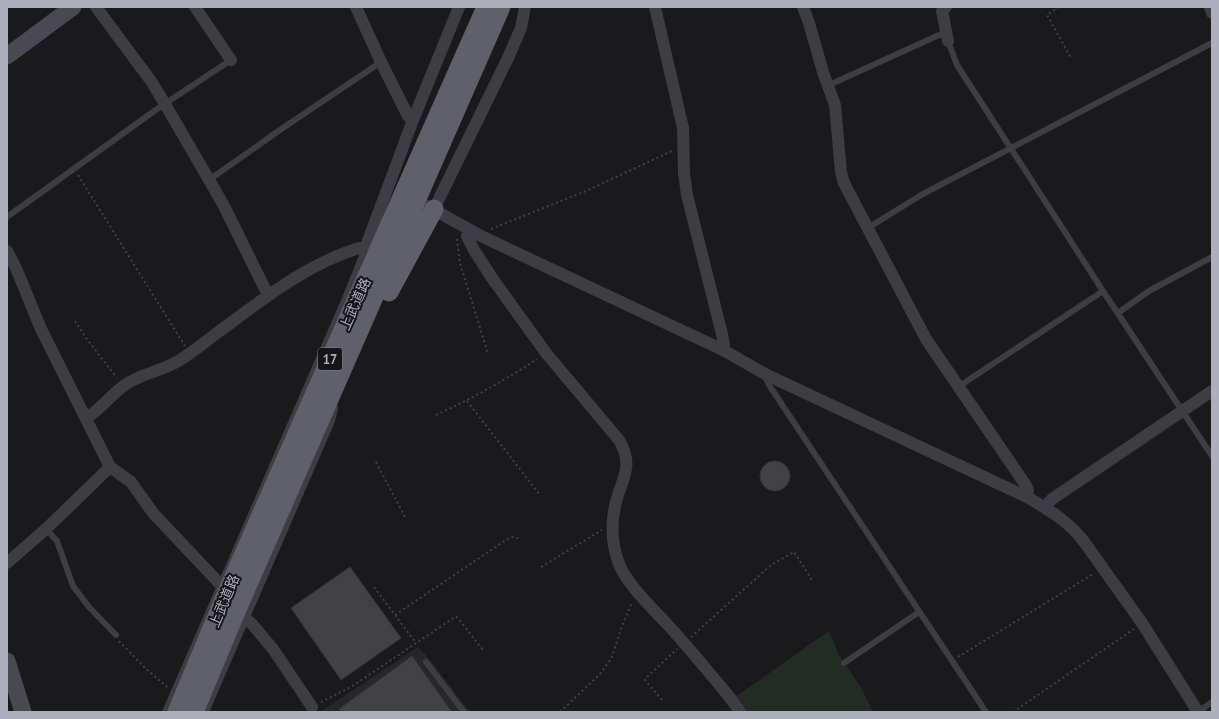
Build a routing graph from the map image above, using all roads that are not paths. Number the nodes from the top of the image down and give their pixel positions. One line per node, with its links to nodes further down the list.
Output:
1 (73, 7): 16 (main road)
2 (96, 7): 20 (street)
3 (195, 7): 17 (street)
4 (356, 7): 18 (street)
5 (459, 7): 21 (street)
6 (486, 7): 48 (highway, 上武道路 / 17)
7 (501, 7): 41 (highway, 上武道路 / 17)
8 (525, 7): 24 (street)
9 (655, 7): 34 (street)
10 (803, 7): 19 (street)
11 (946, 7): 14 (street)
12 (1210, 7): 13 (street)
13 (1212, 13)
14 (947, 37): 19 (lane); 22 (lane)
15 (1212, 43): 22 (lane)
16 (7, 56)
17 (231, 60): 20 (lane)
18 (381, 62): 21 (street); 23 (lane)
19 (829, 86): 27 (street)
20 (166, 104): 23 (street); 25 (lane)
21 (413, 120): 28 (street)
22 (1011, 148): 27 (lane); 31 (lane)
23 (209, 180): 32 (street)
24 (429, 207): 26 (street); 38 (highway)
25 (7, 217)
26 (464, 227): 34 (street); 63 (street)
27 (868, 228): 36 (street)
28 (366, 246): 32 (street); 48 (lane)
29 (7, 251): 40 (street)
30 (1212, 257): 33 (lane)
31 (1103, 291): 33 (lane); 36 (lane)
32 (268, 295): 40 (street)
33 (1118, 313): 39 (lane)
34 (723, 350): 35 (street)
35 (766, 375): 44 (street); 49 (lane)
36 (958, 387): 44 (street)
37 (1212, 391): 39 (street)
38 (334, 402): 41 (highway); 50 (lane)
39 (1183, 411): 42 (lane); 45 (street)
40 (86, 418): 43 (street)
41 (318, 426): 50 (highway, 上武道路 / 17)
42 (1212, 456)
43 (110, 467): 46 (street); 48 (street)
44 (1027, 497): 45 (street)
45 (1045, 508): 65 (street)
46 (46, 529): 47 (street); 51 (lane)
47 (7, 563)
48 (224, 587): 58 (lane); 59 (highway, 上武道路 / 17)
49 (919, 612): 54 (lane); 64 (lane)
50 (240, 616): 56 (street); 60 (highway, 上武道路 / 17); 61 (lane)
51 (116, 635)
52 (7, 661): 57 (main road)
53 (426, 662): 62 (lane)
54 (844, 662)
55 (1212, 702): 65 (lane)
56 (313, 709)
57 (23, 712)
58 (165, 712)
59 (177, 712)
60 (194, 712)
61 (206, 712)
62 (464, 712)
63 (740, 712)
64 (986, 712)
65 (1198, 712)

